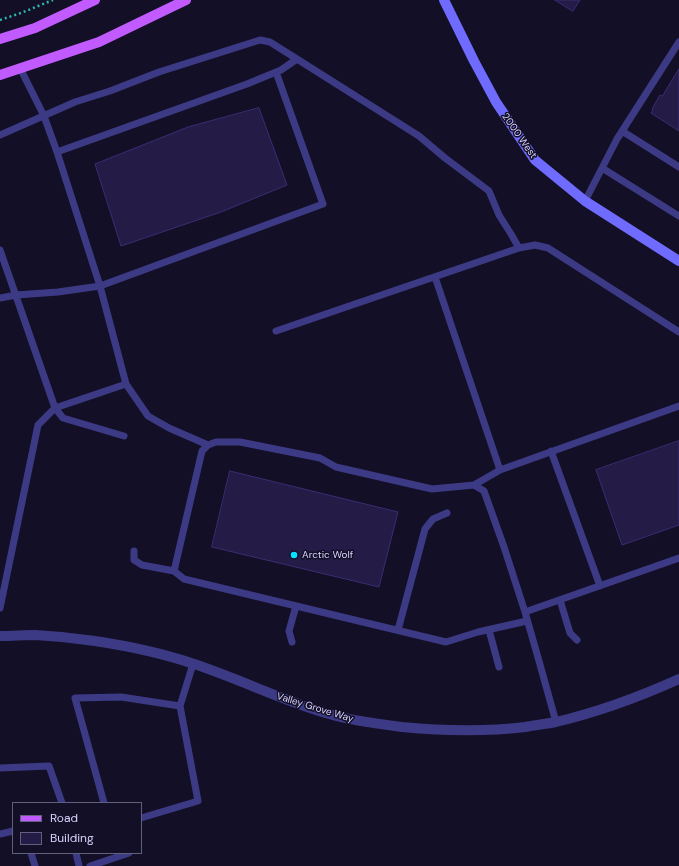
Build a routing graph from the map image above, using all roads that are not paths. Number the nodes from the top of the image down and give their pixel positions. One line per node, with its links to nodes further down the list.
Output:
1 (95, 0): 4 (main road)
2 (186, 0): 7 (main road)
3 (444, 0): 16 (street, 2000 West)
4 (0, 39)
5 (679, 42): 11 (lane)
6 (297, 59): 8 (lane); 10 (lane); 18 (lane)
7 (20, 68): 9 (main road); 10 (lane)
8 (276, 72): 13 (lane); 22 (lane)
9 (0, 75)
10 (44, 116): 12 (lane); 13 (lane)
11 (622, 131): 14 (lane); 15 (lane)
12 (0, 135)
13 (57, 152): 22 (lane)
14 (679, 167)
15 (602, 168): 16 (lane); 17 (lane)
16 (585, 202): 20 (street, 2000 West)
17 (679, 216)
18 (519, 248): 21 (lane); 26 (lane)
19 (0, 250): 23 (lane)
20 (679, 261)
21 (435, 277): 25 (lane); 33 (lane)
22 (100, 286): 23 (lane); 27 (lane)
23 (16, 295): 24 (lane); 29 (lane)
24 (0, 298)
25 (276, 331)
26 (679, 332)
27 (126, 384): 29 (lane); 31 (lane)
28 (679, 406): 32 (lane)
29 (55, 408): 30 (lane); 40 (lane)
30 (124, 436)
31 (208, 445): 34 (lane); 38 (lane)
32 (551, 451): 33 (lane); 39 (lane)
33 (500, 470): 34 (lane)
34 (474, 485): 44 (lane)
35 (447, 513): 46 (lane)
36 (134, 551): 38 (lane)
37 (679, 558): 39 (lane)
38 (174, 571): 42 (lane)
39 (600, 586): 41 (lane)
40 (1, 595): 43 (lane)
41 (560, 600): 44 (lane); 49 (lane)
42 (296, 606): 46 (lane); 50 (lane)
43 (0, 608)
44 (525, 612): 45 (lane)
45 (528, 621): 47 (lane); 55 (lane)
46 (398, 630): 47 (lane)
47 (490, 630): 52 (lane)
48 (0, 636): 51 (street, Valley Grove Way)
49 (577, 640)
50 (292, 642)
51 (194, 664): 54 (lane); 55 (street, Valley Grove Way)
52 (499, 667)
53 (679, 679): 55 (street, Valley Grove Way)
54 (180, 706): 58 (lane); 59 (lane)
55 (556, 722)
56 (0, 768): 57 (lane)
57 (62, 802)
58 (104, 802)
59 (142, 818)
60 (12, 831): 61 (lane)
61 (0, 834)
62 (31, 854): 65 (lane)
63 (76, 854): 66 (lane)
64 (126, 854): 67 (lane)
65 (35, 866)
66 (79, 866)
67 (90, 866)

